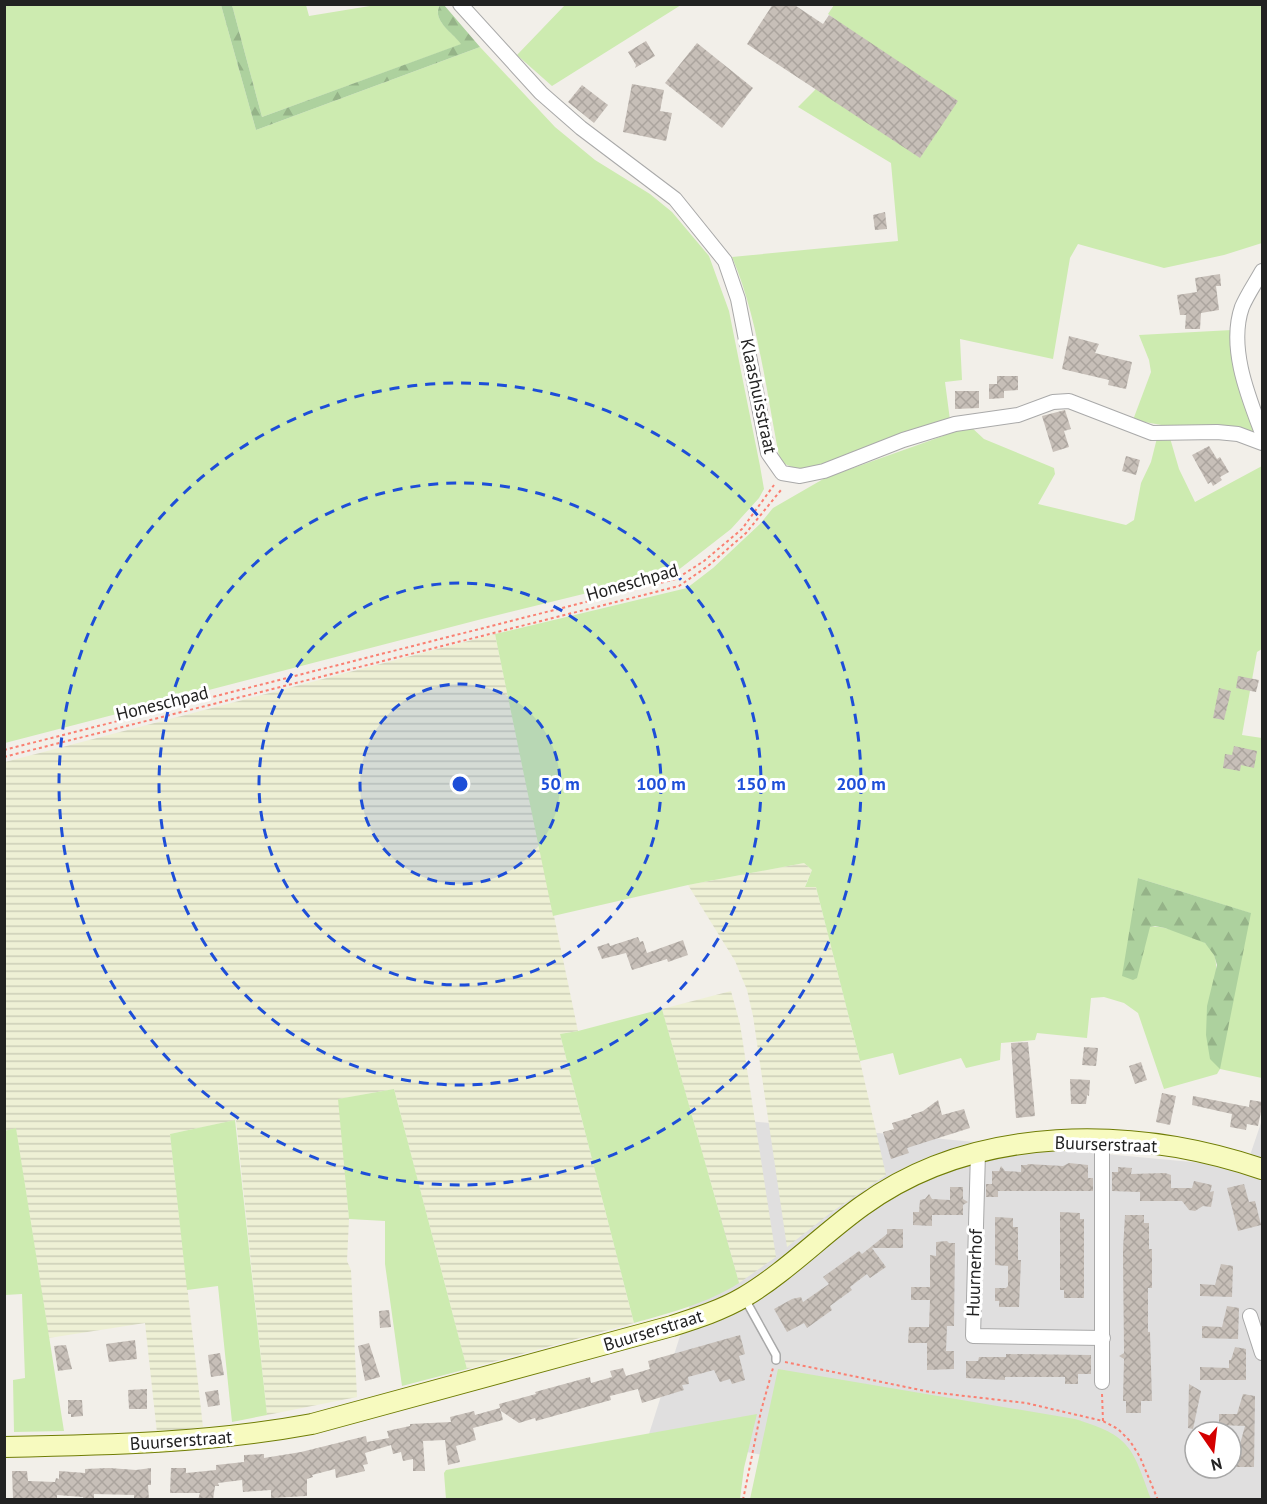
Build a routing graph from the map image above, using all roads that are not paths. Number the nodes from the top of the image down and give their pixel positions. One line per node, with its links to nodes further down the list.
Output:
1 (460, 4): 4 (street, Klaashuisstraat)
2 (1263, 271): 3 (street)
3 (1263, 433)
4 (1263, 443)
5 (1102, 1140): 6 (main road, Buurserstraat); 7 (main road, Buurserstraat); 10 (street)
6 (978, 1152): 8 (main road, Buurserstraat); 10 (street, Huurnerhof)
7 (1263, 1169)
8 (744, 1297): 12 (lane); 14 (main road, Buurserstraat)
9 (1250, 1316): 11 (street)
10 (1103, 1338): 13 (street)
11 (1263, 1353)
12 (776, 1360)
13 (1102, 1382)
14 (4, 1447)

